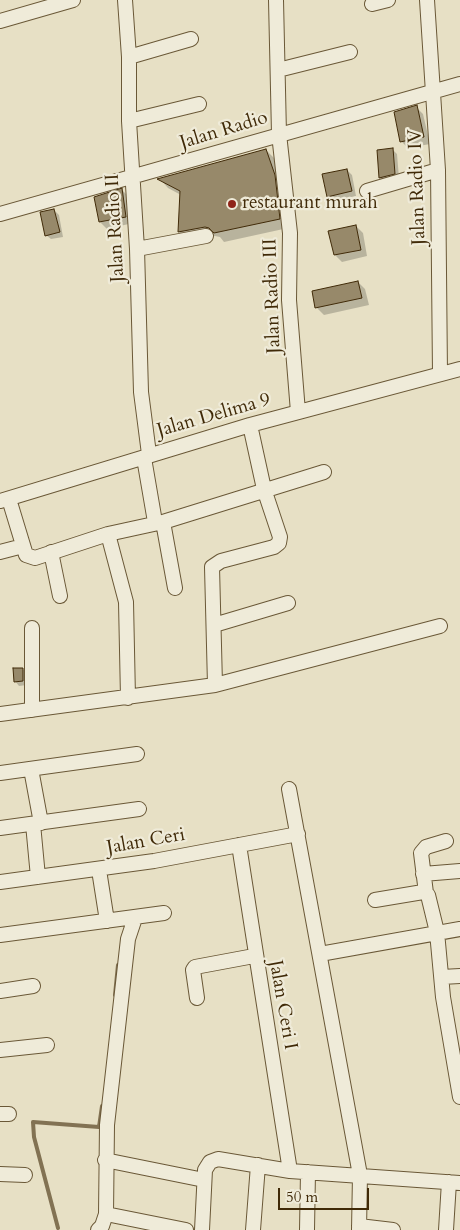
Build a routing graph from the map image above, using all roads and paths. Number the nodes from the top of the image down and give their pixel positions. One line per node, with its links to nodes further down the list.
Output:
1 (72, 0): 7 (street)
2 (125, 0): 10 (street, Jalan Radio II)
3 (276, 0): 11 (street, Jalan Radio III)
4 (388, 0): 6 (street)
5 (427, 0): 13 (street, Jalan Radio IV)
6 (372, 4)
7 (0, 21)
8 (191, 39): 10 (street)
9 (350, 52): 11 (street)
10 (129, 57): 15 (street, Jalan Radio II)
11 (278, 70): 16 (street, Jalan Radio III)
12 (460, 84): 13 (street, Jalan Radio)
13 (433, 90): 16 (street, Jalan Radio); 17 (street, Jalan Radio IV)
14 (199, 104): 15 (street)
15 (129, 121): 18 (street, Jalan Radio II)
16 (279, 134): 18 (street, Jalan Radio); 25 (street, Jalan Radio III)
17 (438, 170): 19 (street); 24 (street, Jalan Radio IV)
18 (132, 177): 20 (street, Jalan Radio); 22 (street, Jalan Radio II)
19 (367, 191)
20 (0, 214)
21 (206, 236): 22 (street)
22 (137, 249): 27 (street, Jalan Radio II)
23 (460, 369): 24 (street, Jalan Delima 9)
24 (440, 374): 25 (street, Jalan Delima 9)
25 (298, 412): 26 (street, Jalan Delima 9)
26 (250, 425): 27 (street, Jalan Delima 9); 29 (street)
27 (147, 456): 30 (street, Jalan Delima 9); 31 (street, Jalan Radio II)
28 (324, 472): 29 (street)
29 (264, 489): 31 (street); 39 (street)
30 (4, 500): 33 (street)
31 (159, 522): 32 (street); 36 (street, Jalan Radio II)
32 (108, 534): 35 (street); 43 (street)
33 (23, 546): 34 (street); 35 (street)
34 (0, 552)
35 (51, 552): 37 (street)
36 (175, 588)
37 (60, 596)
38 (288, 603): 39 (street)
39 (214, 625): 42 (street)
40 (440, 626): 42 (street)
41 (32, 628): 44 (street)
42 (215, 685): 43 (street)
43 (128, 698): 44 (street)
44 (32, 710): 45 (street)
45 (0, 714)
46 (137, 754): 47 (street)
47 (31, 769): 48 (street); 51 (street)
48 (0, 773)
49 (289, 788): 53 (street)
50 (139, 809): 51 (street)
51 (37, 823): 52 (street); 59 (street)
52 (0, 828)
53 (298, 834): 55 (street, Jalan Ceri); 69 (street)
54 (446, 841): 58 (street)
55 (239, 845): 56 (street, Jalan Ceri); 70 (street, Jalan Ceri I)
56 (99, 870): 59 (street, Jalan Ceri); 65 (street)
57 (460, 871): 58 (street)
58 (423, 874): 61 (street)
59 (38, 878): 60 (street, Jalan Ceri)
60 (0, 882)
61 (426, 893): 62 (street); 67 (street)
62 (376, 900)
63 (164, 913): 64 (street)
64 (135, 918): 65 (street); 79 (street)
65 (107, 921): 68 (street)
66 (460, 930): 67 (street)
67 (438, 932): 69 (street); 72 (street)
68 (0, 935)
69 (320, 954): 85 (street)
70 (254, 956): 75 (street); 81 (street, Jalan Ceri I)
71 (460, 976): 72 (street)
72 (442, 977): 78 (street)
73 (33, 986): 74 (street)
74 (0, 991)
75 (197, 998)
76 (48, 1045): 77 (street)
77 (0, 1050)
78 (460, 1097)
79 (105, 1160): 86 (street); 88 (street)
80 (258, 1165): 81 (street); 86 (street); 93 (street)
81 (290, 1171): 82 (street)
82 (308, 1172): 85 (street); 94 (street)
83 (0, 1174): 84 (street)
84 (25, 1175)
85 (360, 1175): 87 (street); 89 (street)
86 (204, 1180): 92 (street)
87 (454, 1182): 96 (street)
88 (106, 1214): 90 (street); 91 (street)
89 (359, 1228): 95 (street)
90 (98, 1230)
91 (186, 1230)
92 (202, 1230)
93 (253, 1230)
94 (307, 1230)
95 (393, 1230)
96 (446, 1230)

